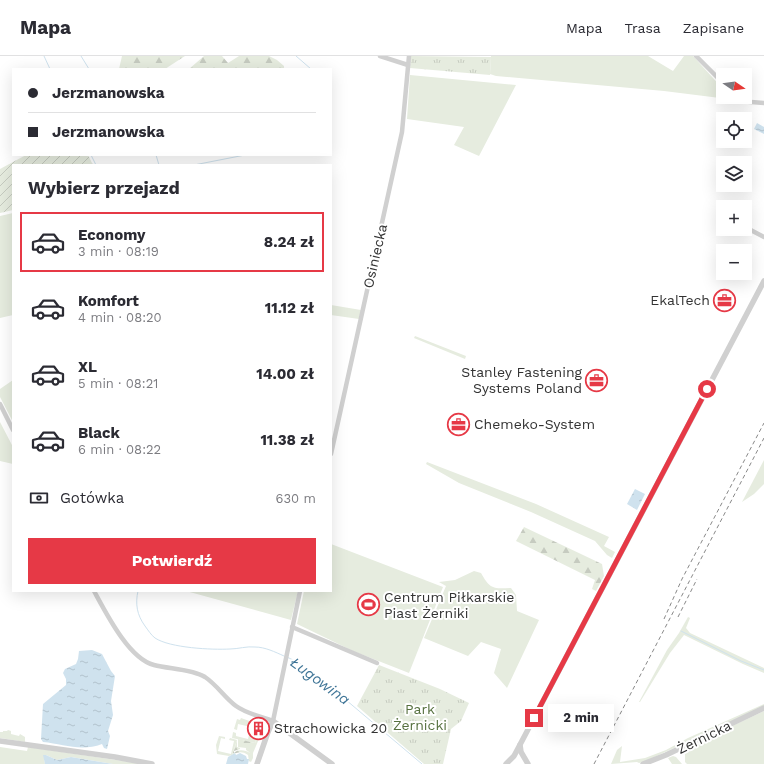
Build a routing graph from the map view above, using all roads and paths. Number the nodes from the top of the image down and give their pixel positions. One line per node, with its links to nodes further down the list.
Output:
1 (380, 56): 4 (street)
2 (409, 56): 4 (street, Osiniecka)
3 (696, 56): 5 (street)
4 (408, 66): 13 (street, Osiniecka)
5 (716, 76)
6 (752, 102): 7 (street)
7 (764, 103)
8 (752, 231): 9 (street)
9 (764, 237)
10 (764, 281): 21 (street)
11 (0, 404): 12 (street)
12 (12, 428)
13 (332, 449)
14 (95, 592): 19 (street)
15 (300, 592): 16 (street)
16 (292, 627): 17 (street); 19 (street)
17 (377, 663)
18 (764, 708): 27 (street, Żernicka)
19 (273, 721): 23 (street); 24 (street)
20 (0, 741): 22 (street)
21 (520, 745): 25 (street); 26 (street)
22 (152, 764)
23 (257, 764)
24 (332, 764)
25 (506, 764)
26 (528, 764)
27 (643, 764)

